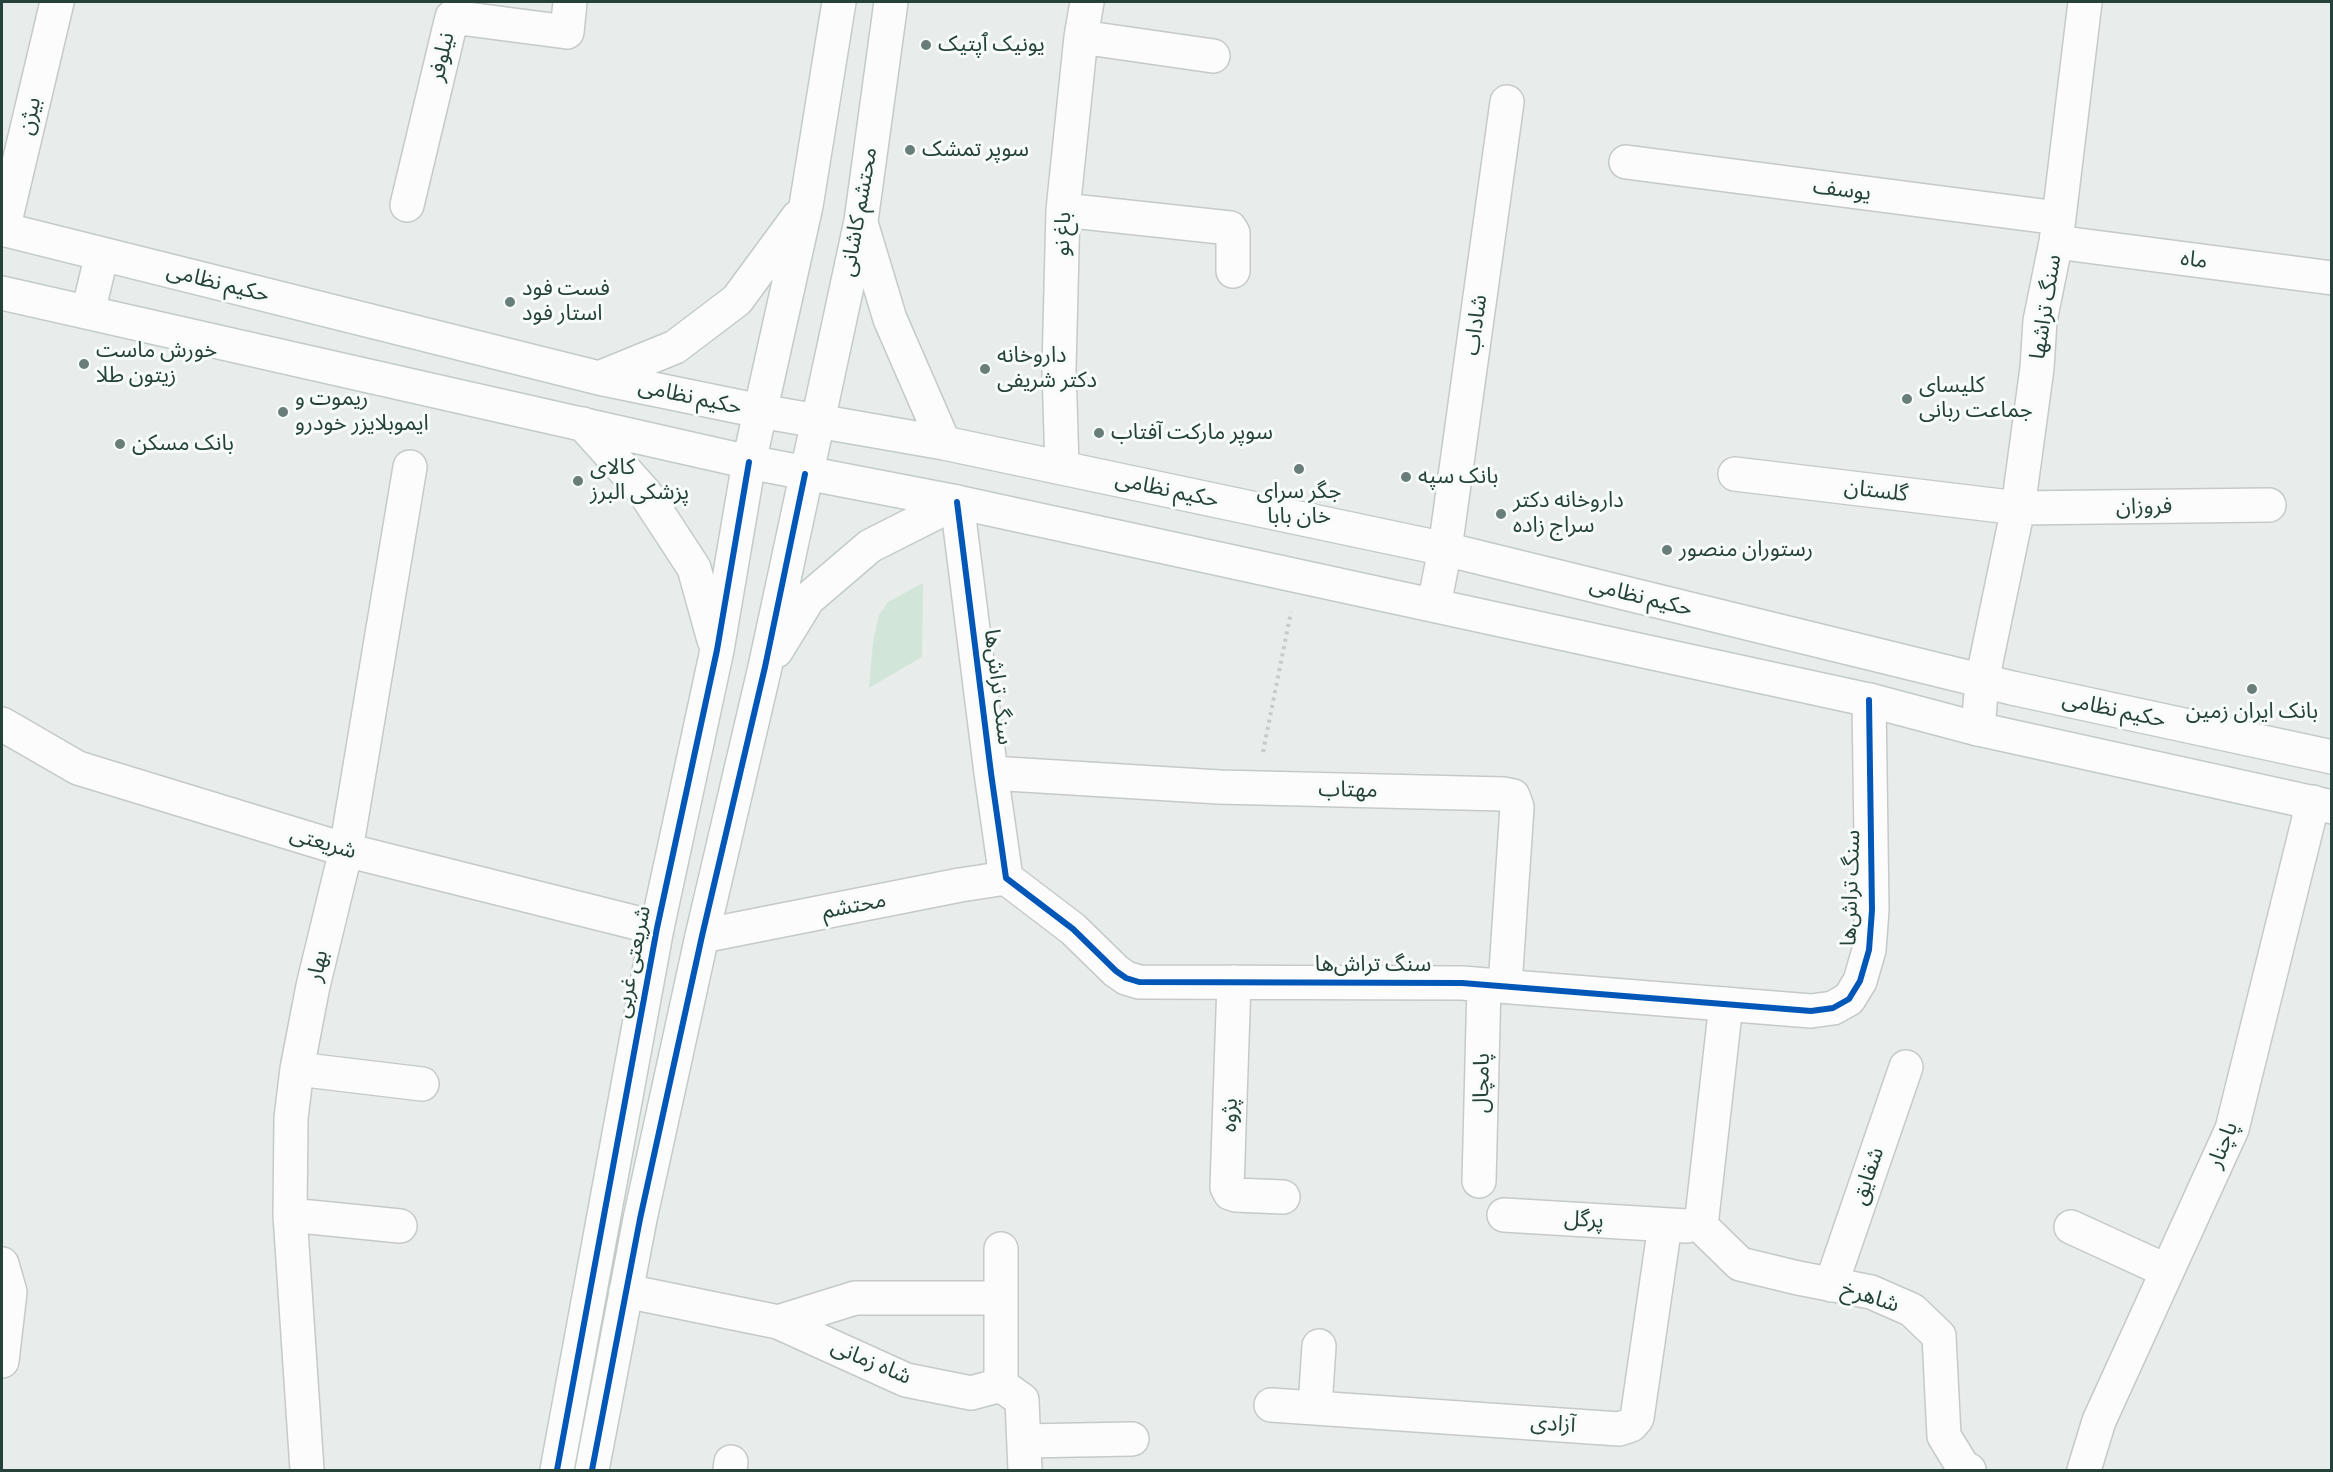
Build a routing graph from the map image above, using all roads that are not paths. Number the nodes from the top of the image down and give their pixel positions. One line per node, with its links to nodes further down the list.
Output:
1 (57, 2): 15 (street, بیژن)
2 (570, 2): 11 (street, نیلوفر)
3 (839, 2): 12 (street)
4 (891, 2): 14 (street, محتشم کاشانی)
5 (1087, 2): 7 (street, باغ نو)
6 (2085, 2): 16 (street, سنگ تراشها)
7 (1081, 37): 8 (street); 13 (street, باغ نو)
8 (1213, 56)
9 (1507, 102): 35 (street, شاداب)
10 (1626, 162): 16 (street, یوسف)
11 (407, 206)
12 (806, 206): 22 (street); 23 (street)
13 (1063, 210): 18 (street); 29 (street, باغ نو)
14 (861, 221): 24 (street, محتشم کاشانی); 26 (street)
15 (2, 230): 17 (street, حکیم نظامی)
16 (2057, 230): 19 (street, ماه); 34 (street, سنگ تراشها)
17 (102, 254): 21 (street); 22 (street, حکیم نظامی)
18 (1233, 271)
19 (2331, 278)
20 (2, 293): 21 (street)
21 (88, 312): 25 (street)
22 (599, 378): 23 (street, حکیم نظامی)
23 (760, 411): 24 (street, حکیم نظامی); 27 (street, شریعتی غربی)
24 (817, 422): 26 (street, حکیم نظامی); 30 (street, محتشم کاشانی)
25 (583, 424): 27 (street); 37 (street)
26 (944, 443): 29 (street, حکیم نظامی)
27 (749, 462): 30 (street); 37 (street, شریعتی غربی)
28 (410, 467): 46 (street, بهار)
29 (1062, 467): 35 (street, حکیم نظامی)
30 (805, 474): 32 (street); 38 (street)
31 (1735, 474): 34 (street, گلستان)
32 (957, 502): 36 (street); 38 (street); 44 (street, سنگ تراش‌ها)
33 (2269, 505): 34 (street, فروزان)
34 (2018, 508): 39 (street, سنگ تراشها)
35 (1445, 549): 36 (street, شاداب); 39 (street, حکیم نظامی)
36 (1434, 605): 40 (street)
37 (717, 650): 48 (street, شریعتی غربی)
38 (765, 667): 49 (street)
39 (1982, 681): 42 (street, سنگ تراشها); 43 (street, حکیم نظامی)
40 (1869, 700): 42 (street); 52 (street, سنگ تراش‌ها)
41 (2, 724): 46 (street, شریعتی)
42 (1978, 729): 45 (street)
43 (2331, 757)
44 (991, 773): 47 (street, سنگ تراش‌ها); 51 (street, مهتاب)
45 (2322, 805): 66 (street, پاچنار)
46 (346, 850): 48 (street, شریعتی); 54 (street, بهار)
47 (1006, 878): 49 (street, محتشم); 50 (street, سنگ تراش‌ها)
48 (657, 928): 79 (street, شریعتی غربی)
49 (702, 936): 68 (street)
50 (1234, 982): 51 (street, سنگ تراش‌ها); 57 (street, پژوه)
51 (1495, 986): 52 (street, سنگ تراش‌ها); 56 (street, پامچال)
52 (1726, 1004): 62 (street)
53 (1906, 1067): 67 (street, شقایق)
54 (297, 1069): 55 (street); 58 (street, بهار)
55 (422, 1084)
56 (1479, 1181)
57 (1283, 1197)
58 (290, 1215): 61 (street); 78 (street, بهار)
59 (1504, 1215): 60 (street, پرگل)
60 (1665, 1225): 62 (street, پرگل); 75 (street, آزادی)
61 (400, 1226)
62 (1701, 1226): 67 (street, شاهرخ)
63 (2071, 1227): 66 (street)
64 (1001, 1249): 69 (street)
65 (2, 1264): 72 (street)
66 (2167, 1272): 82 (street, پاچنار)
67 (1831, 1285): 81 (street, شاهرخ)
68 (626, 1291): 70 (street, شاه زمانی); 80 (street)
69 (1001, 1298): 70 (street, شاه زمانی); 73 (street)
70 (778, 1322): 73 (street, شاه زمانی)
71 (1319, 1346): 75 (street)
72 (2, 1361)
73 (1001, 1385): 77 (street)
74 (1271, 1405): 75 (street, آزادی)
75 (1316, 1407)
76 (1132, 1439): 77 (street)
77 (1025, 1456)
78 (307, 1470)
79 (557, 1470)
80 (592, 1470)
81 (1969, 1470)
82 (2084, 1470)

